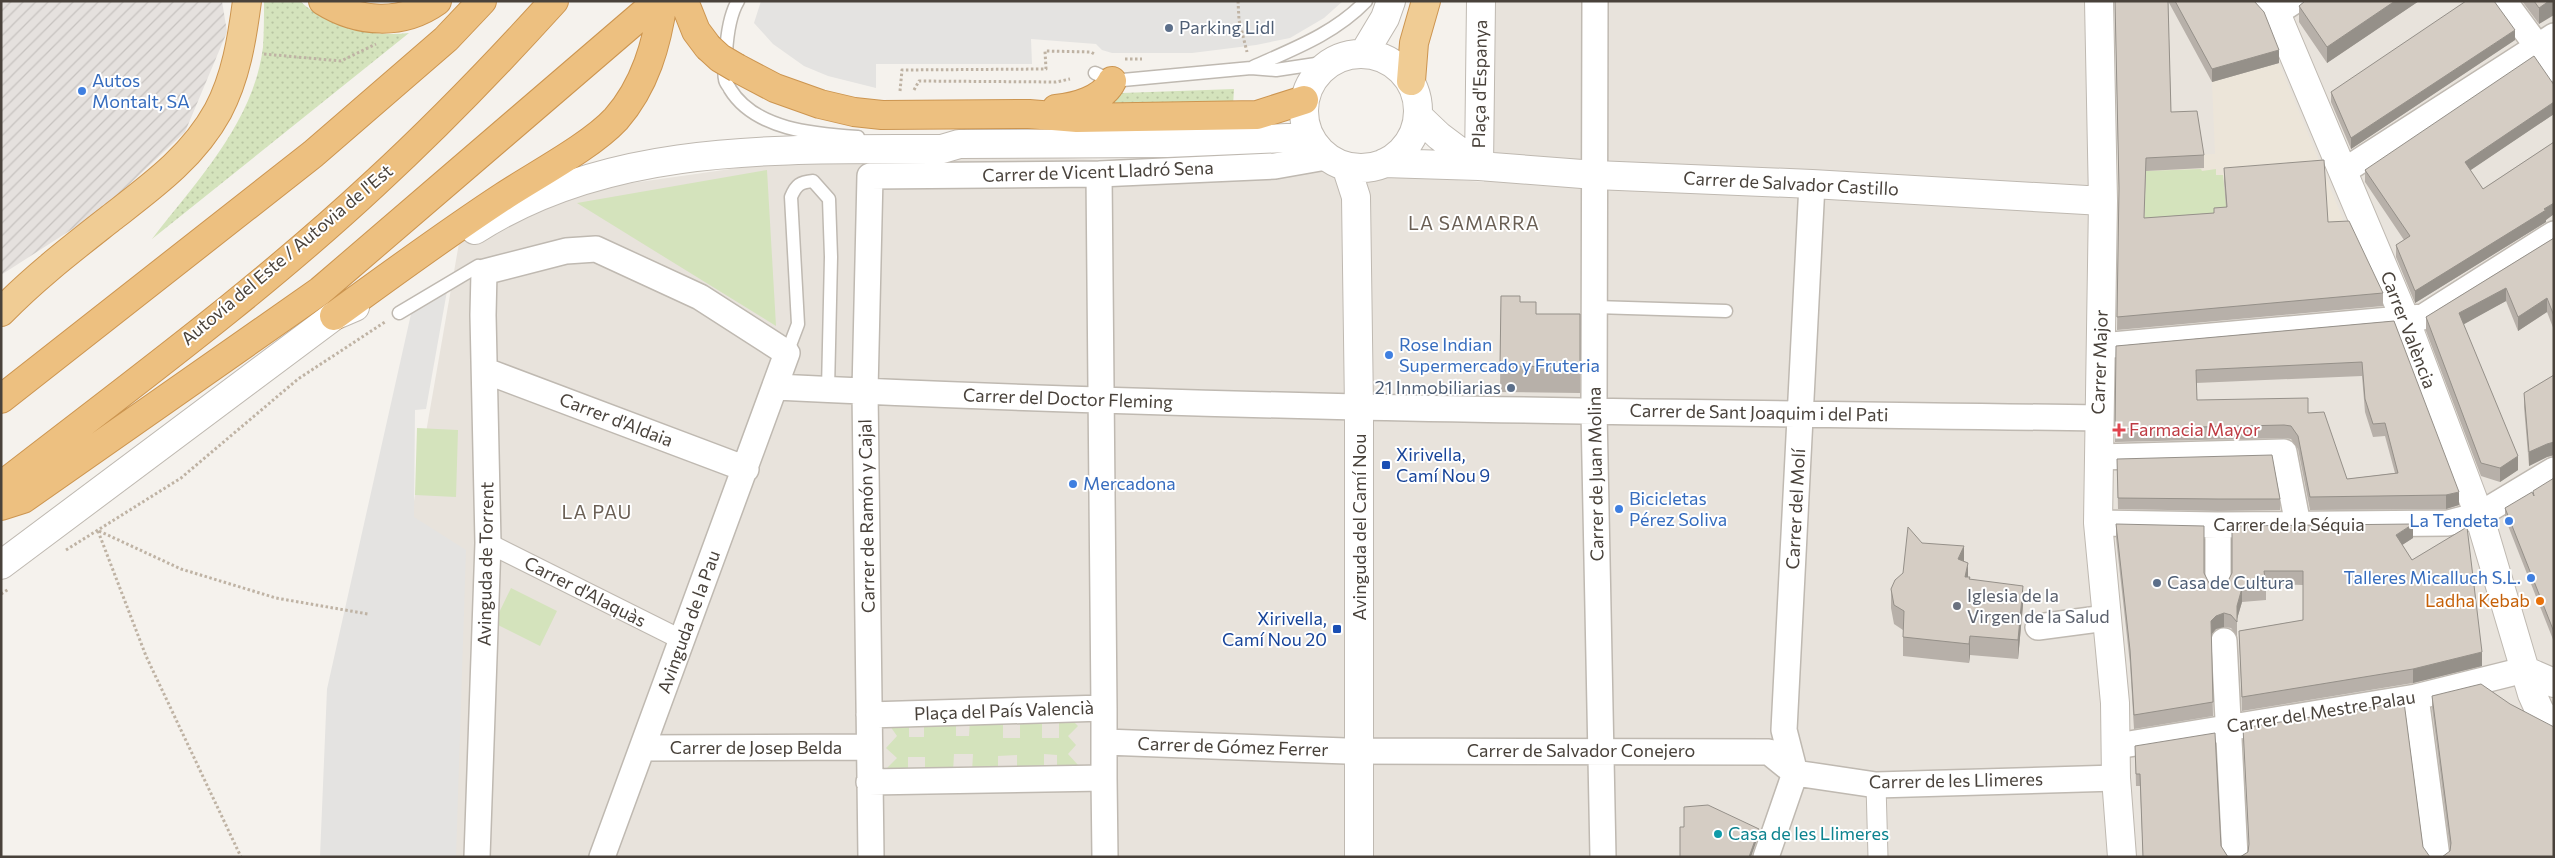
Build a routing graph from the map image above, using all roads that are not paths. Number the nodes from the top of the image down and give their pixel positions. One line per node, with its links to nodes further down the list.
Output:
1 (247, 1): 41 (highway)
2 (323, 1): 3 (highway)
3 (437, 1)
4 (482, 1): 51 (highway)
5 (554, 1): 60 (highway, Autovía del Este / Autovia de l'Est)
6 (738, 1): 26 (lane)
7 (1366, 1): 19 (lane)
8 (1391, 1): 17 (street)
9 (1426, 1): 22 (highway)
10 (1481, 1): 29 (street, Plaça d'Espanya)
11 (1595, 1): 32 (street, Carrer de Juan Molina)
12 (2099, 1): 36 (street, Carrer Major)
13 (2504, 1): 16 (street)
14 (2278, 5): 30 (street, Carrer València)
15 (667, 10): 24 (highway, bridge); 43 (highway); 61 (highway)
16 (2546, 41): 20 (street); 30 (street)
17 (1364, 53): 18 (street); 22 (street)
18 (1329, 62): 19 (lane); 23 (street)
19 (1250, 68): 21 (lane)
20 (2554, 69)
21 (1110, 71): 24 (highway)
22 (1411, 81): 25 (street)
23 (1304, 100): 24 (highway); 27 (street)
24 (1029, 114)
25 (1418, 116): 28 (street); 29 (street)
26 (959, 144): 27 (street); 43 (street)
27 (1327, 154): 28 (street); 31 (street, Carrer de Vicent Lladró Sena); 35 (street)
28 (1379, 165): 29 (street, Carrer de Salvador Castillo); 35 (street)
29 (1479, 166): 32 (street, Carrer de Salvador Castillo)
30 (2344, 172): 44 (street, Carrer València)
31 (1099, 174): 33 (street, Carrer de Vicent Lladró Sena); 52 (street)
32 (1595, 175): 34 (street, Carrer de Salvador Castillo); 39 (street, Carrer de Juan Molina)
33 (870, 176): 50 (street, Carrer de Ramón y Cajal)
34 (1812, 184): 36 (street, Carrer de Salvador Castillo); 55 (street, Carrer del Molí)
35 (1356, 198): 53 (street, Avinguda del Camí Nou)
36 (2104, 201): 45 (street, Carrer Major)
37 (2554, 234): 44 (street)
38 (484, 272): 42 (lane); 46 (street); 47 (street, Avinguda de Torrent)
39 (1594, 307): 40 (lane); 54 (street, Carrer de Juan Molina)
40 (1726, 311)
41 (1, 312)
42 (399, 313)
43 (334, 316): 67 (street)
44 (2405, 319): 45 (street); 62 (street, Carrer València)
45 (2101, 346): 56 (street, Carrer Major)
46 (787, 353): 48 (street, Avinguda de la Pau); 49 (lane)
47 (486, 371): 58 (street, Carrer d'Aldaia); 66 (street, Avinguda de Torrent)
48 (776, 387): 49 (street, Carrer del Doctor Fleming); 58 (street, Avinguda de la Pau)
49 (828, 389): 50 (street, Carrer del Doctor Fleming)
50 (865, 391): 52 (street, Carrer del Doctor Fleming); 77 (street, Carrer de Ramón y Cajal)
51 (1, 399)
52 (1101, 401): 53 (street, Carrer del Doctor Fleming); 76 (street)
53 (1359, 408): 54 (street, Carrer de Sant Joaquim i del Pati); 85 (street, Avinguda del Camí Nou)
54 (1594, 410): 55 (street, Carrer de Sant Joaquim i del Pati); 84 (street, Carrer de Juan Molina)
55 (1801, 414): 56 (street, Carrer de Sant Joaquim i del Pati); 86 (street, Carrer del Molí)
56 (2099, 418): 57 (street, Carrer Major)
57 (2099, 457): 63 (street, Carrer Major); 65 (street)
58 (746, 469): 71 (street, Avinguda de la Pau)
59 (2554, 470): 62 (street, Carrer de la Séquia)
60 (1, 486)
61 (1, 506)
62 (2479, 515): 65 (street, Carrer de la Séquia); 73 (street, Carrer València)
63 (2098, 523): 64 (street, Carrer de la Séquia); 69 (street, Carrer Major)
64 (2218, 525): 65 (street, Carrer de la Séquia); 68 (street)
65 (2298, 525)
66 (488, 543): 71 (street, Carrer d'Alaquàs); 91 (street, Avinguda de Torrent)
67 (1, 565)
68 (2218, 586)
69 (2106, 618): 70 (street); 81 (street, Carrer Major)
70 (2038, 626)
71 (682, 640): 83 (street, Avinguda de la Pau)
72 (2224, 641): 79 (street)
73 (2524, 670): 74 (street); 75 (street, Carrer del Mestre Palau); 78 (street, Carrer València)
74 (2554, 683)
75 (2416, 697): 79 (street, Carrer del Mestre Palau); 101 (street)
76 (1104, 708): 77 (street, Plaça del País Valencià); 80 (street, Plaça del País Valencià)
77 (869, 715): 82 (street, Carrer de Ramón y Cajal)
78 (2554, 722)
79 (2229, 728): 81 (street, Carrer del Mestre Palau); 100 (street)
80 (1105, 742): 85 (street, Carrer de Gómez Ferrer); 87 (street, Plaça del País Valencià)
81 (2117, 746): 88 (street, Carrer Major)
82 (869, 747): 83 (street, Carrer de Josep Belda); 89 (street, Carrer de Ramón y Cajal)
83 (642, 748): 92 (street, Avinguda de la Pau)
84 (1600, 750): 85 (street, Carrer de Salvador Conejero); 86 (street, Carrer de Salvador Conejero); 96 (street, Carrer de Juan Molina)
85 (1360, 751): 95 (street, Avinguda del Camí Nou)
86 (1795, 773): 90 (street, Carrer de les Llimeres); 97 (street)
87 (1104, 778): 89 (street); 94 (street, Plaça del País Valencià)
88 (2116, 778): 90 (street, Carrer de les Llimeres); 99 (street, Carrer Major)
89 (870, 782): 93 (street, Carrer de Ramón y Cajal)
90 (1876, 785): 98 (street)
91 (477, 857)
92 (602, 857)
93 (871, 857)
94 (1104, 857)
95 (1358, 857)
96 (1603, 857)
97 (1766, 857)
98 (1878, 857)
99 (2122, 857)
100 (2235, 857)
101 (2438, 857)

